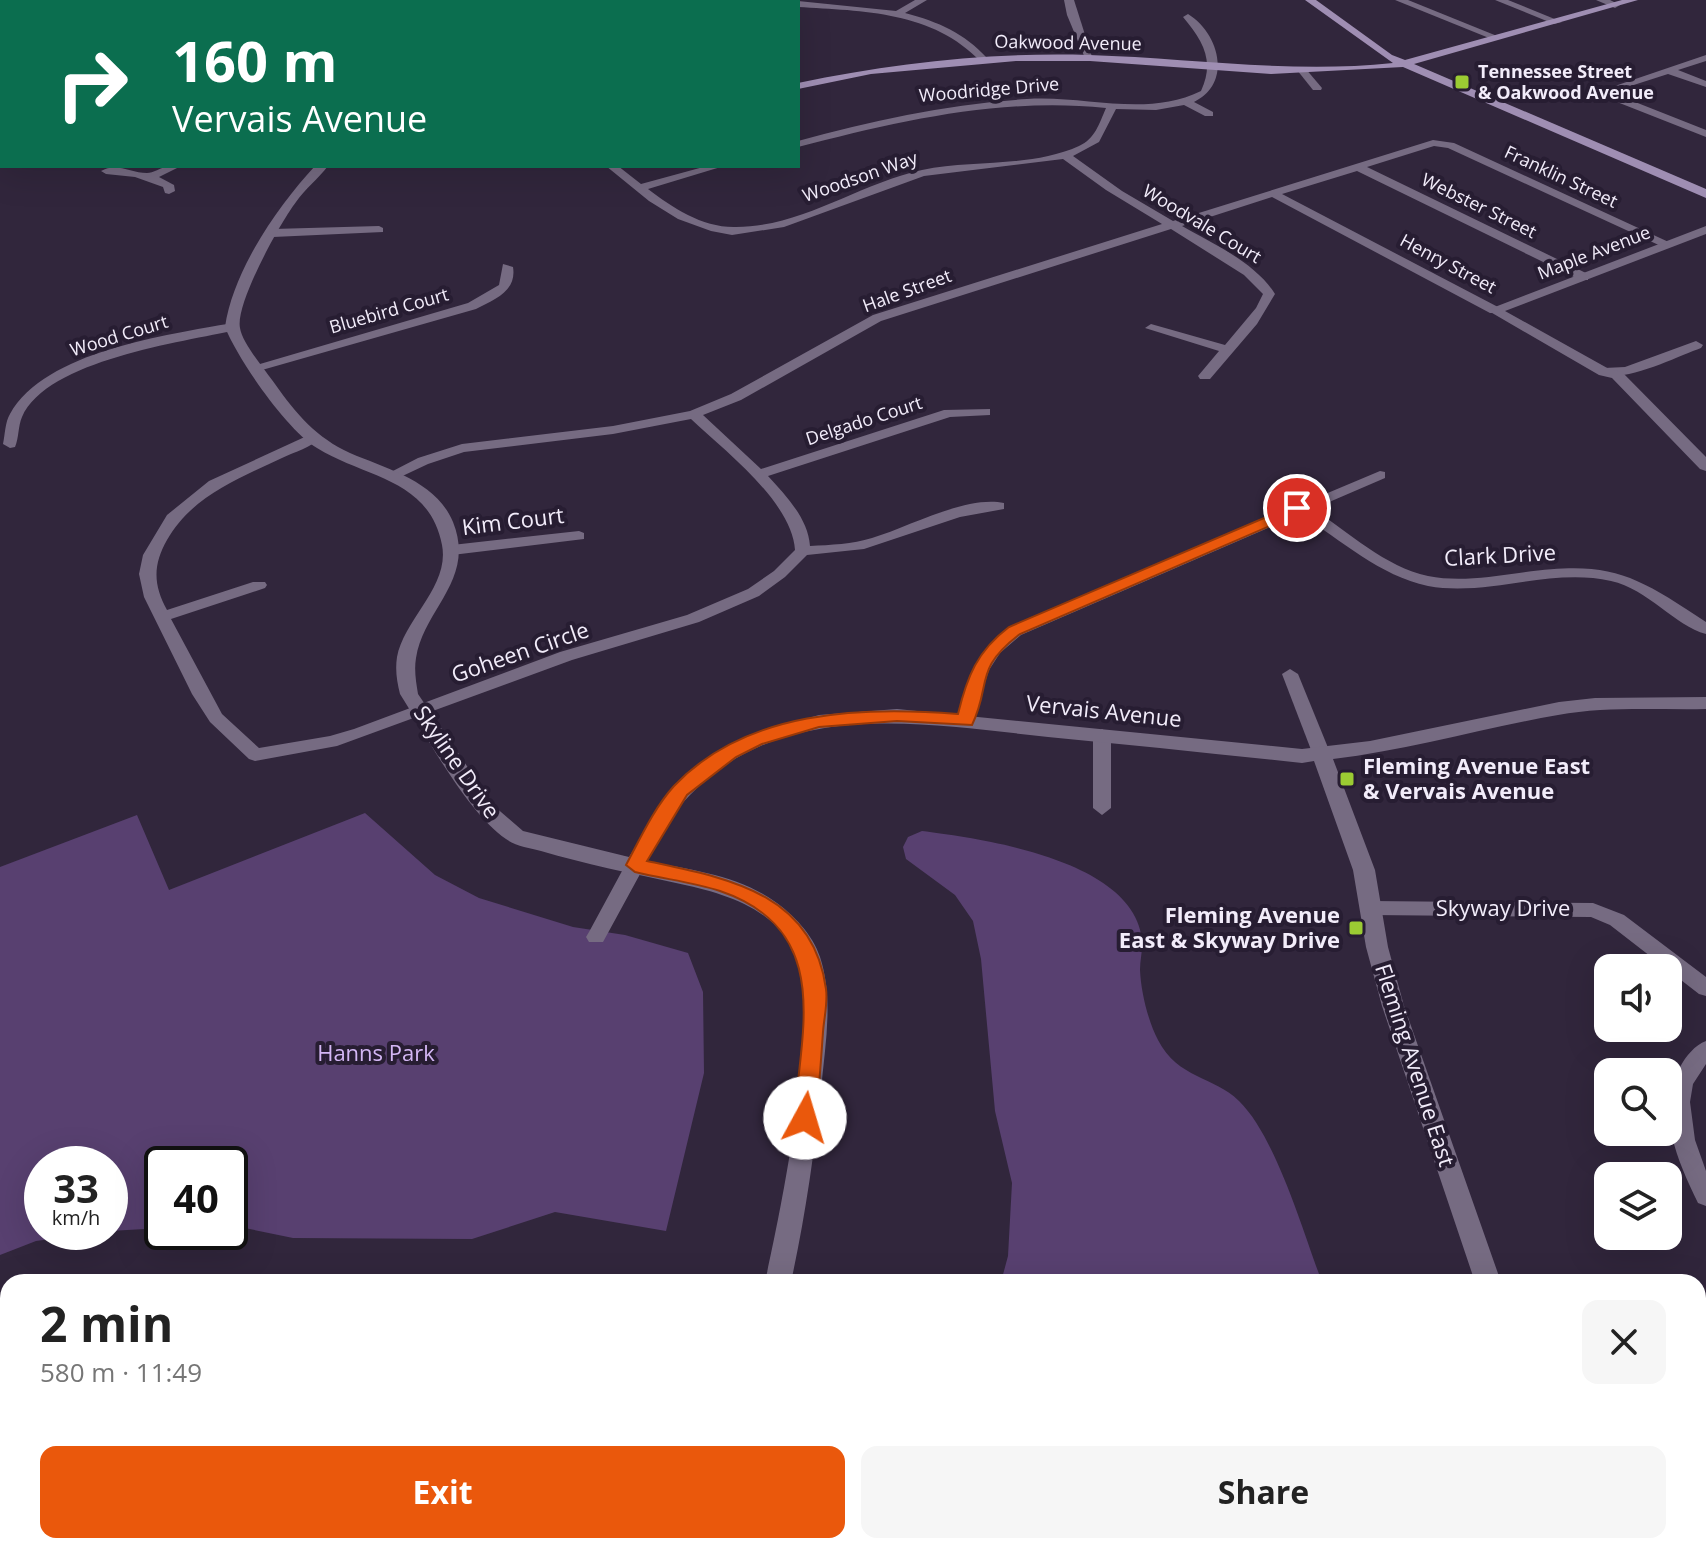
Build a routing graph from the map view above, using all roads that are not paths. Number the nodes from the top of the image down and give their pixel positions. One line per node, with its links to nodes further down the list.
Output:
1 (922, 0): 10 (street)
2 (1069, 0): 14 (street)
3 (1310, 0): 17 (main road)
4 (1400, 0): 13 (street)
5 (1500, 0): 12 (street)
6 (1601, 0): 9 (street)
7 (1633, 0): 9 (main road, Oakwood Avenue)
8 (800, 4): 10 (street)
9 (1615, 5): 12 (main road, Oakwood Avenue)
10 (896, 15): 16 (street)
11 (1188, 17): 18 (street)
12 (1557, 22): 13 (main road, Oakwood Avenue)
13 (1497, 38): 17 (main road, Oakwood Avenue)
14 (1090, 58): 16 (main road, Oakwood Avenue); 18 (main road, Oakwood Avenue)
15 (1706, 58): 20 (street)
16 (984, 60): 22 (main road, Oakwood Avenue)
17 (1400, 63): 19 (main road, Oakwood Avenue); 41 (main road)
18 (1213, 68): 19 (main road, Oakwood Avenue); 24 (street)
19 (1302, 70): 23 (street)
20 (1668, 70): 21 (street); 27 (street)
21 (1706, 84)
22 (800, 86)
23 (1317, 88)
24 (1185, 102): 25 (street, Woodridge Drive); 26 (street)
25 (1113, 104): 28 (street, Woodridge Drive); 30 (street, Woodson Way)
26 (1209, 114)
27 (1706, 134)
28 (800, 143)
29 (1440, 144): 31 (street, Hale Street); 46 (street, Franklin Street)
30 (1065, 155): 38 (street, Woodson Way); 42 (street, Woodvale Court)
31 (1358, 167): 40 (street, Hale Street); 48 (street, Webster Street)
32 (171, 168): 37 (street)
33 (320, 168): 45 (street)
34 (614, 168): 38 (street, Woodson Way)
35 (712, 168): 38 (street)
36 (106, 171): 37 (street)
37 (150, 177): 39 (street)
38 (639, 188)
39 (169, 191)
40 (1272, 193): 42 (street, Hale Street); 49 (street, Henry Street)
41 (1706, 194)
42 (1171, 225): 53 (street, Woodvale Court); 58 (street, Hale Street)
43 (379, 230): 45 (street)
44 (1706, 230): 46 (street, Maple Avenue)
45 (273, 233): 50 (street)
46 (1667, 244): 48 (street, Maple Avenue)
47 (507, 267): 54 (street, Bluebird Court)
48 (1584, 277): 49 (street, Maple Avenue)
49 (1494, 310): 55 (street, Henry Street)
50 (232, 327): 54 (street); 60 (street, Wood Court)
51 (1151, 328): 53 (street)
52 (1696, 345): 55 (street)
53 (1225, 349): 56 (street, Woodvale Court)
54 (257, 367): 59 (street)
55 (1604, 372): 61 (street, Henry Street); 65 (street, Henry Street)
56 (1205, 376)
57 (985, 412): 62 (street, Delgado Court)
58 (694, 414): 62 (street); 64 (street, Hale Street)
59 (314, 438): 64 (street); 72 (street, Goheen Circle)
60 (10, 444)
61 (1706, 466)
62 (756, 475): 70 (street)
63 (1380, 475): 67 (street)
64 (394, 476): 69 (street)
65 (1706, 481)
66 (999, 506): 70 (street)
67 (1302, 509): 73 (street, Clark Drive); 77 (street)
68 (579, 536): 69 (street, Kim Court)
69 (452, 550): 76 (street, Skyline Drive)
70 (803, 551): 76 (street, Goheen Circle)
71 (259, 585): 72 (street)
72 (162, 617): 76 (street, Goheen Circle)
73 (1706, 629)
74 (1290, 674): 79 (street)
75 (1706, 703): 79 (street, Vervais Avenue)
76 (420, 711): 81 (street, Skyline Drive)
77 (965, 721): 78 (street, Vervais Avenue); 81 (street, Vervais Avenue)
78 (1102, 735): 79 (street, Vervais Avenue); 80 (street)
79 (1322, 755): 82 (street, Fleming Avenue East)
80 (1102, 808)
81 (635, 865): 83 (street, Vervais Avenue); 87 (street, Skyline Drive)
82 (1371, 908): 84 (street, Skyway Drive); 88 (street, Fleming Avenue East)
83 (596, 937)
84 (1706, 988)
85 (1706, 1050): 86 (street)
86 (1706, 1196)
87 (780, 1274)
88 (1485, 1274)

